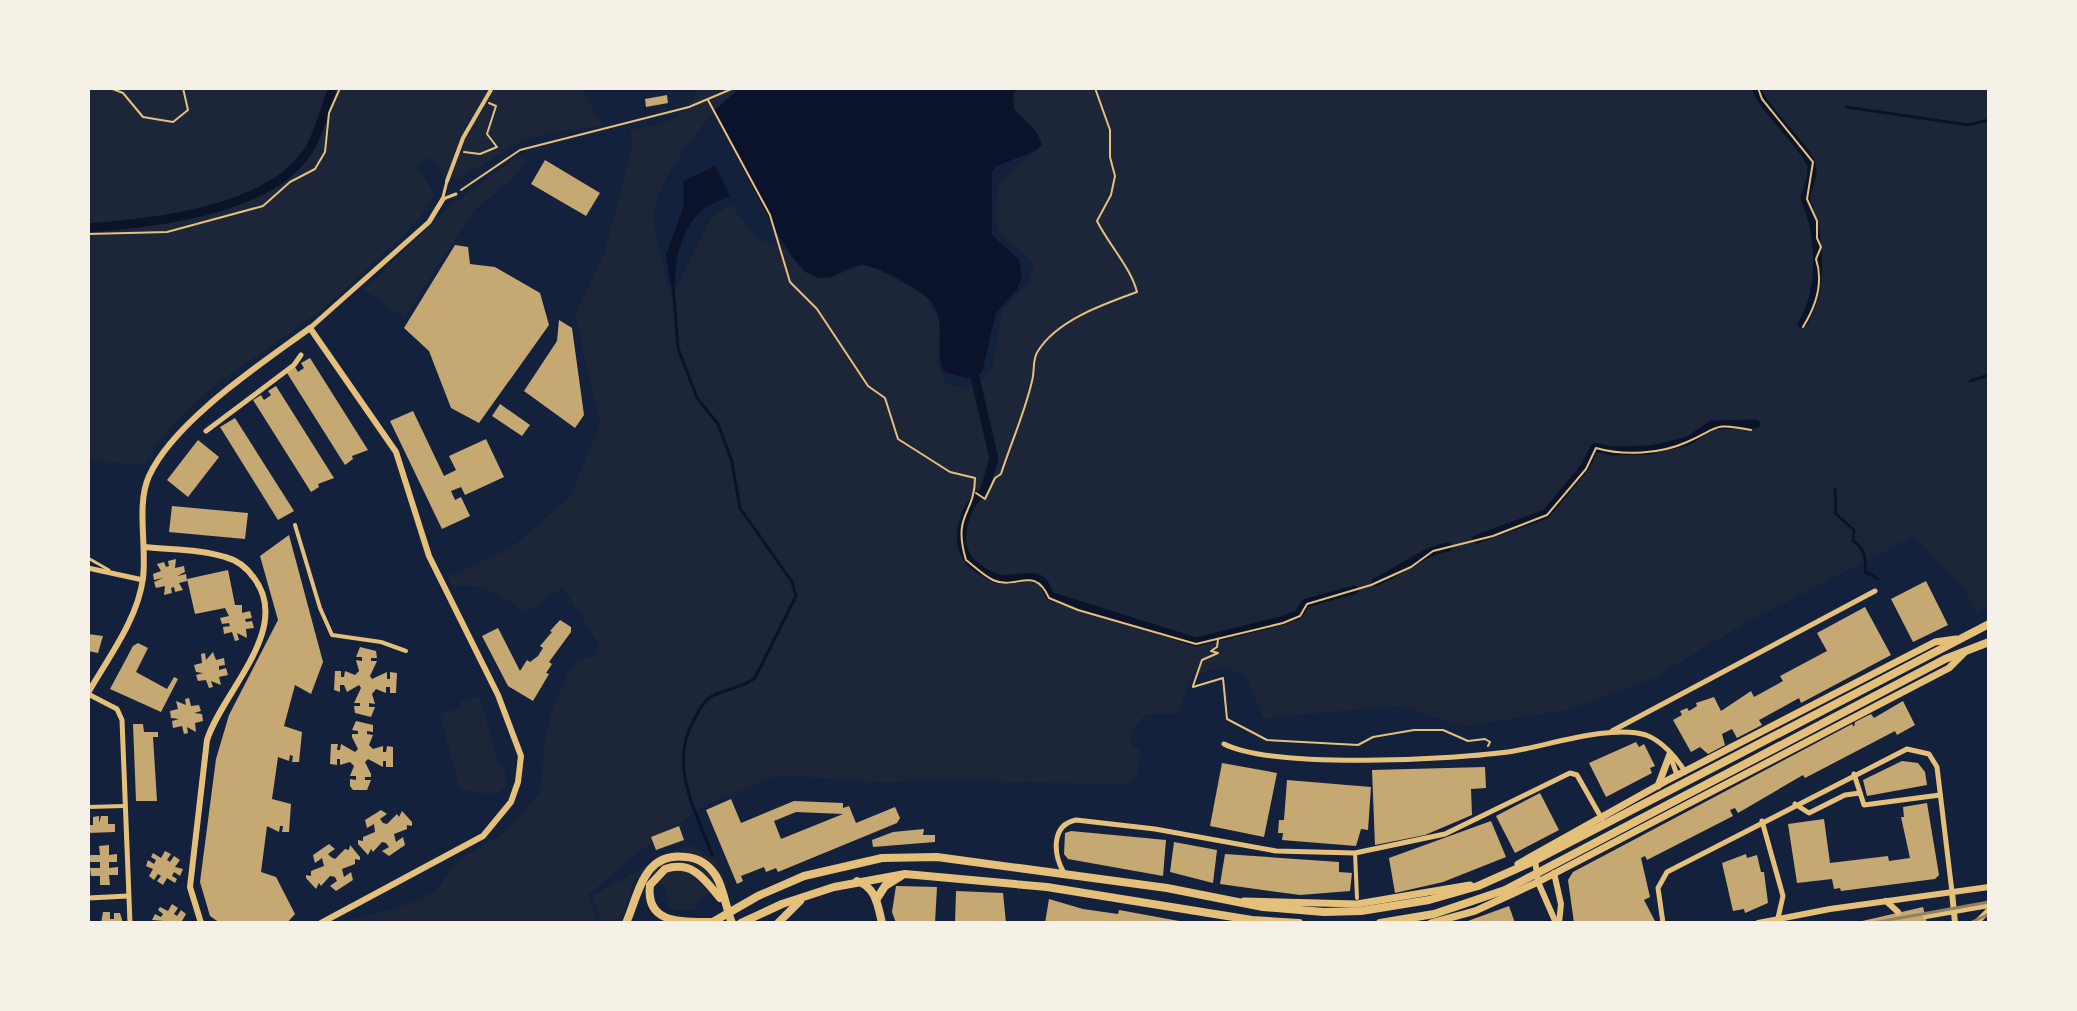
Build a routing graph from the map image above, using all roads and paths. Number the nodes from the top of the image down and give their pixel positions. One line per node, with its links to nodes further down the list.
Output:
1 (110, 88): 2 (path)
2 (183, 88)
3 (340, 88): 14 (path)
4 (492, 88): 9 (street)
5 (734, 88): 8 (path)
6 (1095, 88): 20 (path)
7 (1758, 88): 15 (path)
8 (708, 100): 12 (path); 20 (path)
9 (484, 102): 10 (street); 10 (path)
10 (458, 151): 11 (street)
11 (447, 181): 13 (lane)
12 (456, 194): 13 (lane)
13 (443, 199): 16 (street)
14 (88, 234)
15 (1803, 327)
16 (310, 328): 22 (street); 82 (street)
17 (301, 355): 19 (street)
18 (1751, 430): 29 (path)
19 (206, 431)
20 (975, 492): 29 (path)
21 (295, 525): 33 (street)
22 (145, 547): 26 (street); 32 (street)
23 (88, 558): 25 (lane)
24 (88, 568): 25 (street)
25 (116, 574): 26 (street)
26 (143, 580): 36 (street)
27 (1875, 591): 39 (street)
28 (1989, 624): 30 (highway)
29 (1218, 639): 41 (path)
30 (1956, 639): 43 (main road); 71 (highway)
31 (1989, 642): 34 (highway)
32 (254, 651): 35 (lane); 37 (street)
33 (406, 651)
34 (1964, 653): 48 (main road); 89 (highway)
35 (261, 657)
36 (88, 693): 49 (street)
37 (213, 722): 38 (lane); 81 (street)
38 (224, 722)
39 (1608, 733): 40 (street); 42 (street)
40 (1224, 744)
41 (1487, 746)
42 (1670, 754): 43 (street); 45 (main road)
43 (1682, 774): 45 (main road); 48 (main road)
44 (1854, 774): 46 (street); 47 (street); 50 (street)
45 (1658, 788): 52 (main road); 53 (main road)
46 (1860, 793): 47 (street); 50 (street)
47 (1940, 795): 64 (street)
48 (1694, 800): 52 (main road)
49 (124, 804): 51 (street); 65 (street)
50 (1795, 804): 54 (street)
51 (88, 807)
52 (1671, 812): 59 (main road)
53 (1602, 819): 55 (main road); 56 (street)
54 (1762, 821): 77 (street); 92 (street)
55 (1543, 851): 57 (main road); 59 (lane)
56 (1355, 853): 58 (street); 68 (street)
57 (1534, 856): 62 (street); 71 (main road)
58 (1064, 873): 71 (highway); 79 (highway)
59 (1554, 873): 62 (main road); 91 (street)
60 (905, 874): 61 (highway); 69 (highway); 78 (highway)
61 (857, 881): 67 (highway); 69 (highway)
62 (1538, 882): 90 (main road); 91 (street)
63 (1989, 887): 64 (street)
64 (1952, 892): 72 (street); 74 (street)
65 (128, 896): 66 (street); 80 (street)
66 (88, 898)
67 (804, 898): 85 (highway); 86 (highway)
68 (1357, 898)
69 (876, 900): 87 (highway)
70 (722, 901): 79 (highway); 83 (highway); 84 (highway)
71 (1244, 901)
72 (1886, 901): 75 (street); 77 (street)
73 (1989, 908): 74 (street); 95 (street)
74 (1954, 911): 76 (street); 94 (street)
75 (1898, 912)
76 (1926, 916)
77 (1778, 918): 93 (street)
78 (1255, 921): 88 (highway)
79 (712, 922)
80 (130, 923)
81 (201, 923)
82 (321, 923)
83 (626, 923)
84 (732, 923)
85 (741, 923)
86 (778, 923)
87 (882, 923)
88 (1299, 923)
89 (1380, 923)
90 (1431, 923)
91 (1558, 923)
92 (1663, 923)
93 (1758, 923)
94 (1955, 923)
95 (1976, 923)

